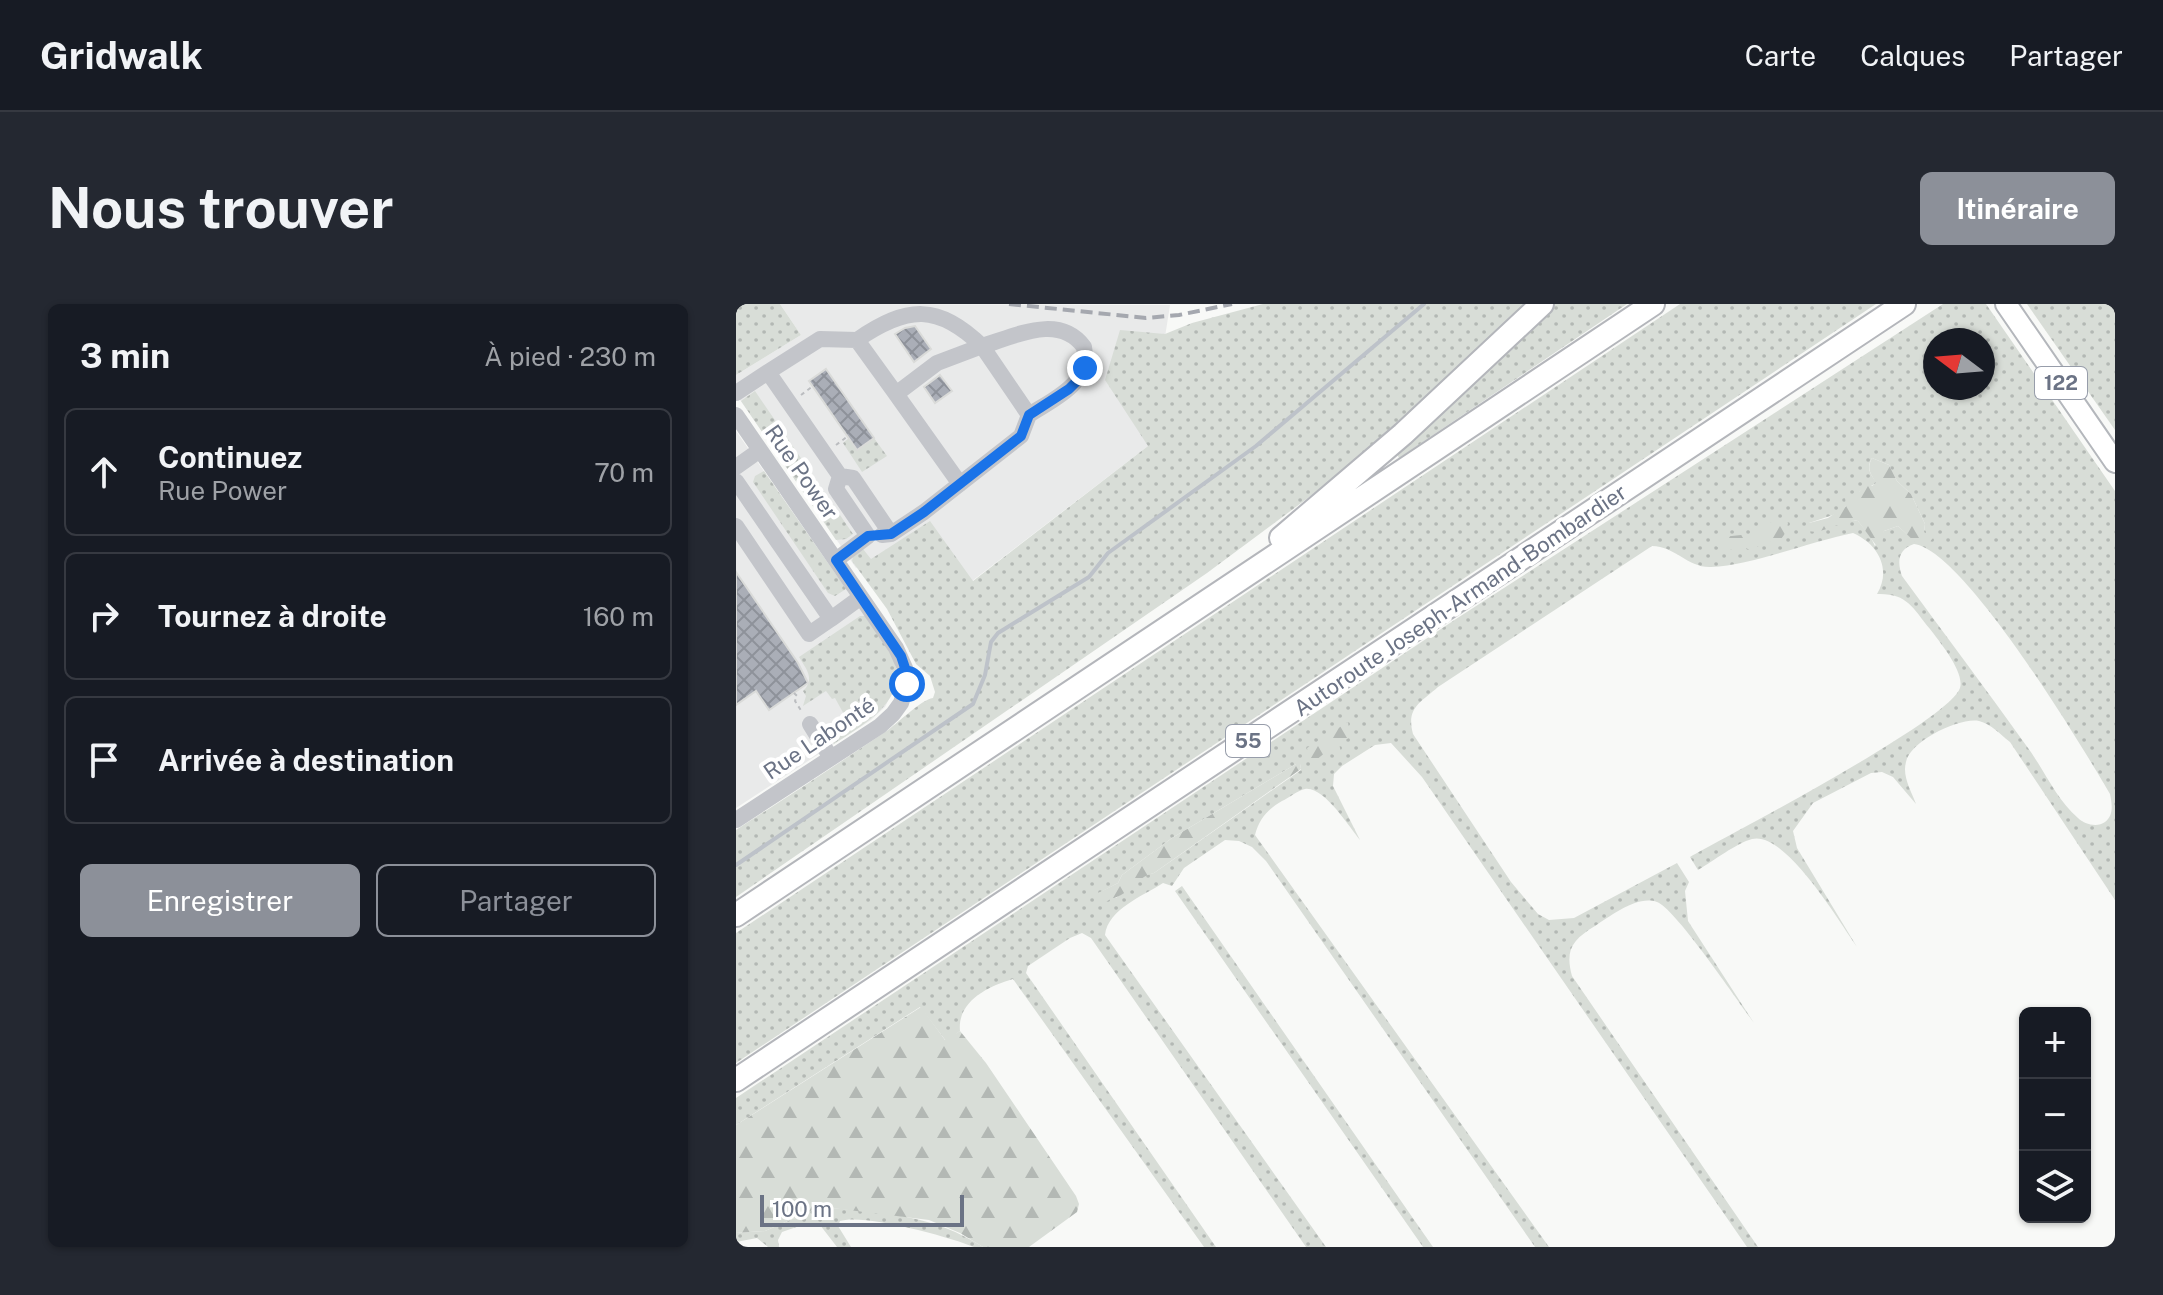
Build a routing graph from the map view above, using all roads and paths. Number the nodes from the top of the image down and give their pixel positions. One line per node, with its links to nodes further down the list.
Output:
1 (1542, 304): 27 (highway)
2 (1653, 304): 27 (highway)
3 (1906, 304): 37 (highway, Autoroute Joseph-Armand-Bombardier / 55)
4 (2006, 304): 17 (main road, 122)
5 (857, 340): 6 (street); 7 (street); 11 (street)
6 (982, 346): 11 (street); 13 (street); 13 (street)
7 (768, 372): 10 (street); 19 (street)
8 (813, 386): 9 (path)
9 (808, 390)
10 (736, 393)
11 (896, 394): 21 (street)
12 (736, 415): 16 (street, Rue Power)
13 (1029, 415): 21 (street)
14 (848, 436): 15 (path)
15 (841, 440)
16 (760, 450): 18 (street); 26 (street, Rue Power)
17 (2115, 462)
18 (736, 467)
19 (840, 476): 24 (street); 25 (street)
20 (736, 481): 22 (street)
21 (960, 484): 24 (street)
22 (756, 510): 23 (street); 29 (street)
23 (736, 526): 29 (street)
24 (891, 534): 25 (street)
25 (868, 536): 26 (street)
26 (836, 560): 28 (street, Rue Power)
27 (1223, 590): 36 (highway)
28 (861, 597): 29 (street); 30 (street, Rue Power)
29 (831, 619)
30 (907, 677): 34 (street, Rue Labonté)
31 (794, 693): 32 (path)
32 (799, 708)
33 (810, 724): 34 (street)
34 (831, 758): 35 (street, Rue Labonté)
35 (737, 818)
36 (736, 915)
37 (736, 1080)

